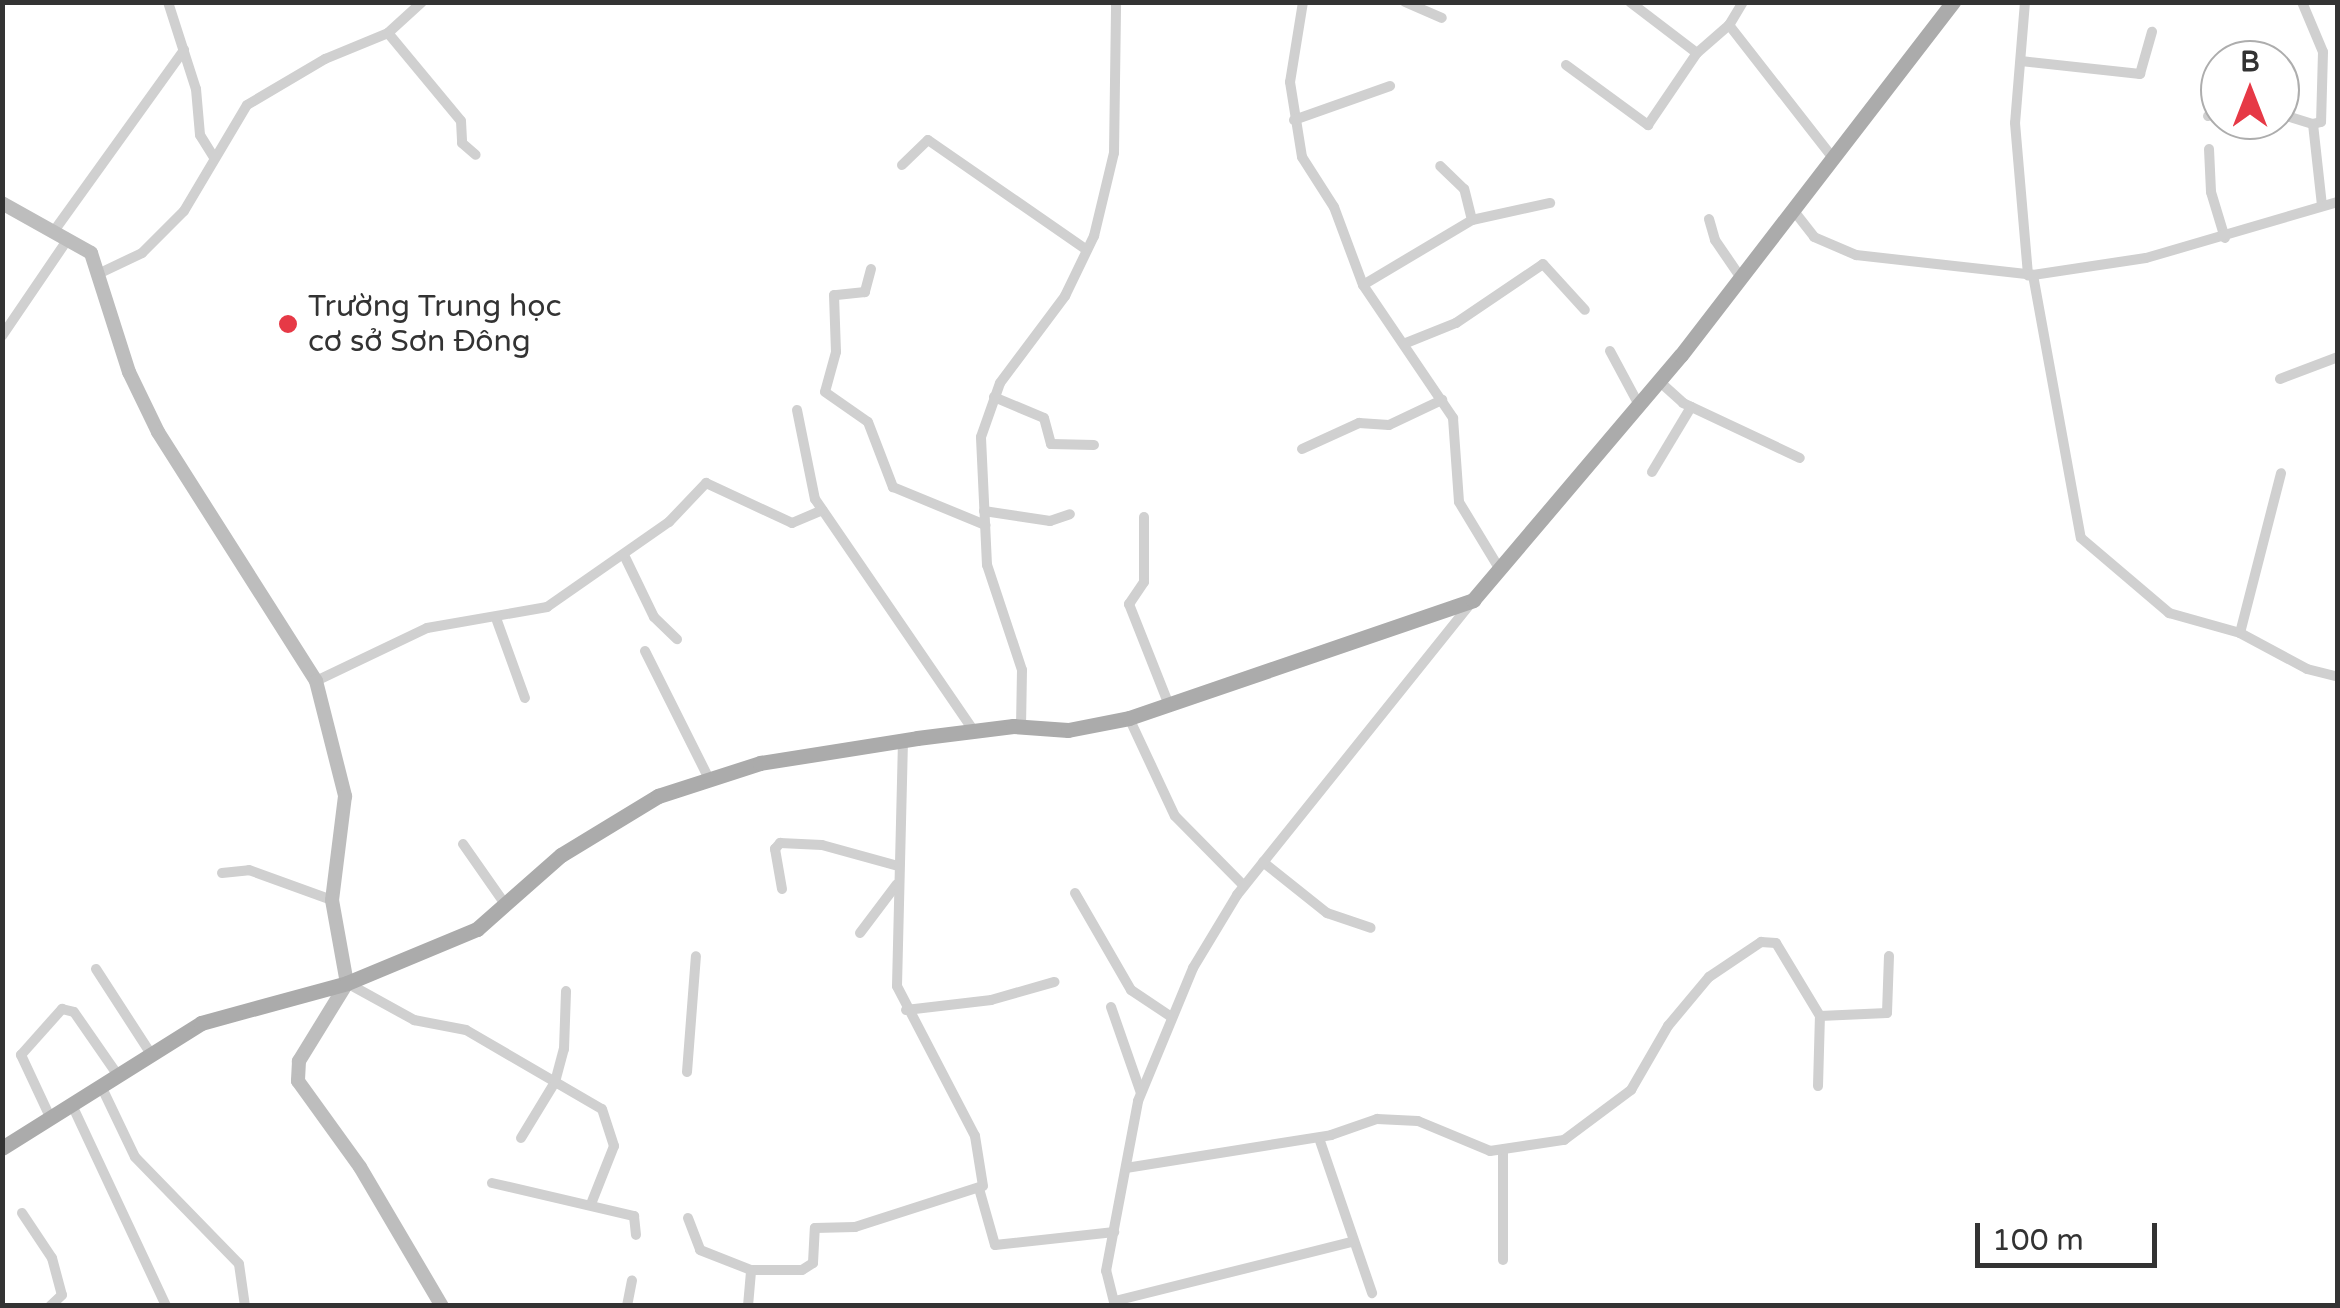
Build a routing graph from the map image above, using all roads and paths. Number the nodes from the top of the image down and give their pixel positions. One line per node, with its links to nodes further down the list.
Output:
1 (422, 2): 14 (street)
2 (1116, 2): 39 (street)
3 (1303, 2): 20 (street)
4 (1405, 2): 11 (street)
5 (1630, 2): 16 (street)
6 (1743, 2): 12 (street)
7 (1953, 2): 26 (main road)
8 (2025, 2): 17 (street)
9 (2302, 2): 22 (street)
10 (171, 4): 15 (street)
11 (1442, 18)
12 (1729, 25): 16 (street); 26 (street)
13 (2152, 32): 17 (street)
14 (388, 33): 24 (street); 25 (street)
15 (184, 50): 25 (street); 36 (street)
16 (1697, 53): 18 (street)
17 (2021, 60): 42 (street)
18 (1566, 65)
19 (1390, 86): 20 (street)
20 (1294, 120): 44 (street)
21 (2300, 120): 22 (street)
22 (2313, 124): 32 (street)
23 (2209, 149): 38 (street)
24 (476, 155)
25 (214, 156): 41 (street)
26 (1833, 158): 33 (main road)
27 (902, 165): 39 (street)
28 (1440, 166): 35 (street)
29 (1550, 202): 35 (street)
30 (2338, 202): 32 (street)
31 (2, 203): 36 (street)
32 (2322, 206): 38 (street)
33 (1794, 212): 42 (street); 43 (main road)
34 (1709, 219): 43 (street)
35 (1472, 220): 44 (street)
36 (54, 231): 37 (street)
37 (68, 238): 41 (street); 46 (street)
38 (2226, 238): 42 (street)
39 (1088, 250): 52 (street)
40 (871, 269): 66 (street)
41 (98, 274): 75 (street)
42 (2031, 275): 71 (street)
43 (1741, 278): 51 (main road)
44 (1363, 284): 47 (street)
45 (1585, 310): 47 (street)
46 (2, 336)
47 (1406, 343): 53 (street)
48 (1610, 351): 54 (street)
49 (2338, 357): 50 (street)
50 (2280, 379)
51 (1660, 382): 54 (main road); 55 (street)
52 (994, 396): 57 (street); 63 (street)
53 (1442, 400): 58 (street); 68 (street)
54 (1639, 405): 68 (main road)
55 (1691, 407): 59 (street); 60 (street)
56 (797, 410): 62 (street)
57 (1094, 445)
58 (1302, 449)
59 (1800, 458)
60 (1652, 472)
61 (2281, 474): 71 (street)
62 (822, 510): 67 (street); 80 (street)
63 (984, 510): 64 (street); 66 (street)
64 (1070, 514)
65 (1144, 517): 77 (street)
66 (985, 525): 79 (street)
67 (624, 555): 70 (street); 72 (street)
68 (1499, 568): 69 (main road)
69 (1473, 600): 77 (main road); 84 (street)
70 (496, 618): 75 (street); 76 (street)
71 (2240, 633): 74 (street)
72 (676, 639)
73 (645, 651): 82 (street)
74 (2338, 677)
75 (316, 681): 91 (street)
76 (526, 698)
77 (1170, 705): 78 (main road)
78 (1129, 718): 79 (main road); 88 (street)
79 (1021, 727): 80 (main road)
80 (974, 731): 81 (main road)
81 (903, 740): 82 (main road); 85 (street)
82 (710, 781): 92 (main road)
83 (463, 844): 92 (street)
84 (1263, 862): 88 (street); 93 (street)
85 (898, 866): 87 (street); 89 (street)
86 (222, 873): 91 (street)
87 (898, 884): 94 (street); 102 (street)
88 (1244, 886): 103 (street)
89 (782, 889)
90 (1075, 893): 103 (street)
91 (332, 900): 99 (street)
92 (505, 904): 99 (main road)
93 (1370, 928)
94 (860, 934)
95 (696, 956): 106 (street)
96 (1889, 956): 104 (street)
97 (96, 969): 105 (street)
98 (1054, 982): 102 (street)
99 (347, 983): 105 (main road); 108 (street); 135 (street)
100 (566, 991): 108 (street)
101 (1111, 1007): 111 (street)
102 (906, 1010): 120 (street)
103 (1170, 1016): 111 (street)
104 (1820, 1016): 109 (street); 117 (street)
105 (151, 1054): 107 (main road)
106 (687, 1072)
107 (119, 1077): 110 (main road); 113 (street)
108 (554, 1082): 114 (street); 121 (street)
109 (1818, 1086)
110 (102, 1088): 112 (main road); 134 (street)
111 (1142, 1093): 118 (street)
112 (72, 1105): 113 (main road); 133 (street)
113 (51, 1119): 116 (main road)
114 (521, 1138)
115 (1319, 1138): 117 (street); 118 (street); 126 (street)
116 (2, 1148)
117 (1503, 1151): 127 (street)
118 (1126, 1168): 124 (street)
119 (492, 1183): 121 (street)
120 (980, 1192): 124 (street); 128 (street)
121 (591, 1204): 125 (street)
122 (22, 1214): 132 (street)
123 (688, 1218): 128 (street)
124 (1114, 1232): 131 (street)
125 (636, 1235)
126 (1351, 1242): 130 (street); 131 (street)
127 (1503, 1260)
128 (751, 1270): 137 (street)
129 (632, 1280): 136 (street)
130 (1372, 1293)
131 (1115, 1303)
132 (50, 1306)
133 (166, 1306)
134 (245, 1306)
135 (442, 1306)
136 (628, 1306)
137 (748, 1306)

